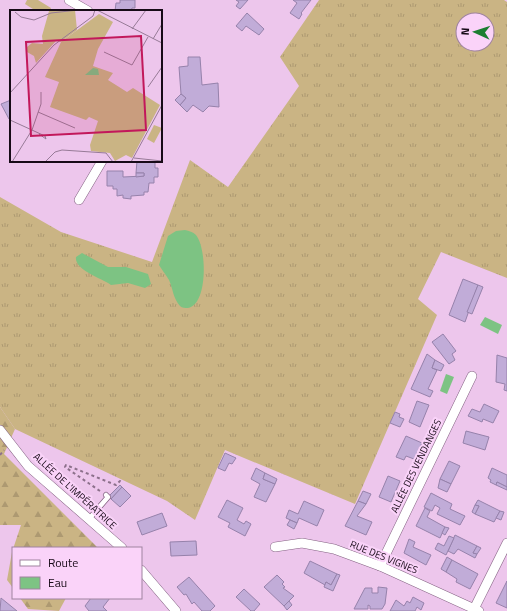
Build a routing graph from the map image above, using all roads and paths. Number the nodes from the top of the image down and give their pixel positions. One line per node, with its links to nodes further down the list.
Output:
1 (69, 0): 2 (street)
2 (86, 10)
3 (101, 162): 4 (street)
4 (79, 200)
5 (472, 376): 14 (street, ALLÉE DES VENDANGES)
6 (0, 430): 9 (street, ALLÉE DE L'IMPÉRATRICE)
7 (122, 483): 8 (path)
8 (106, 495): 9 (lane)
9 (89, 519): 11 (street, ALLÉE DE L'IMPÉRATRICE)
10 (507, 543): 16 (street)
11 (121, 547)
12 (275, 547): 14 (street, RUE DES VIGNES)
13 (507, 560): 16 (street)
14 (380, 566): 17 (street, RUE DES VIGNES)
15 (142, 571): 18 (street)
16 (494, 572): 17 (street)
17 (476, 610)
18 (176, 611)

